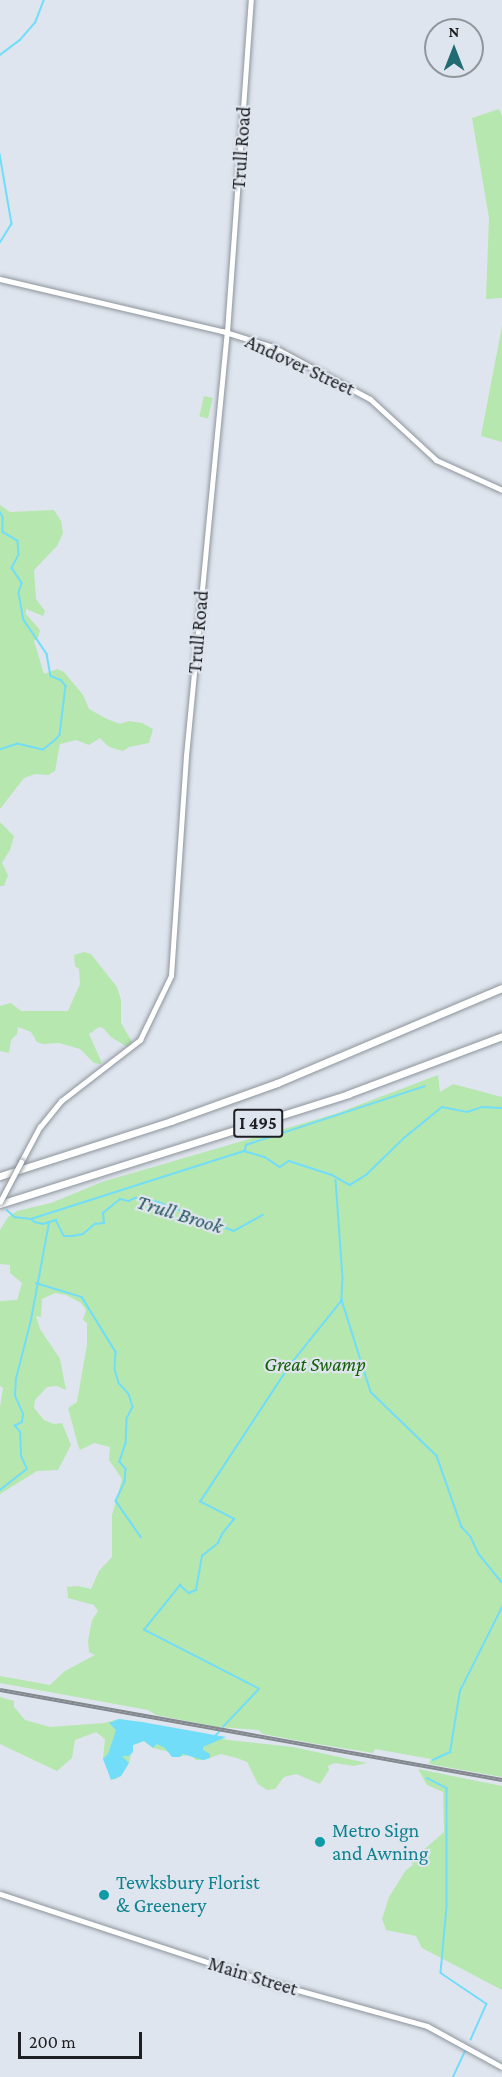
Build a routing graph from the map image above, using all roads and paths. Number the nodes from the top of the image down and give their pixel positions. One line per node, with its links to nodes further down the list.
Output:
1 (251, 0): 3 (street, Trull Road)
2 (0, 279): 3 (main road, Andover Street)
3 (227, 332): 4 (main road, Andover Street); 8 (street, Trull Road, bridge)
4 (502, 490)
5 (502, 988): 7 (highway, I 495)
6 (502, 1036): 8 (highway, I 495)
7 (0, 1176)
8 (0, 1203)
9 (0, 1894): 10 (main road, Main Street)
10 (502, 2067)

